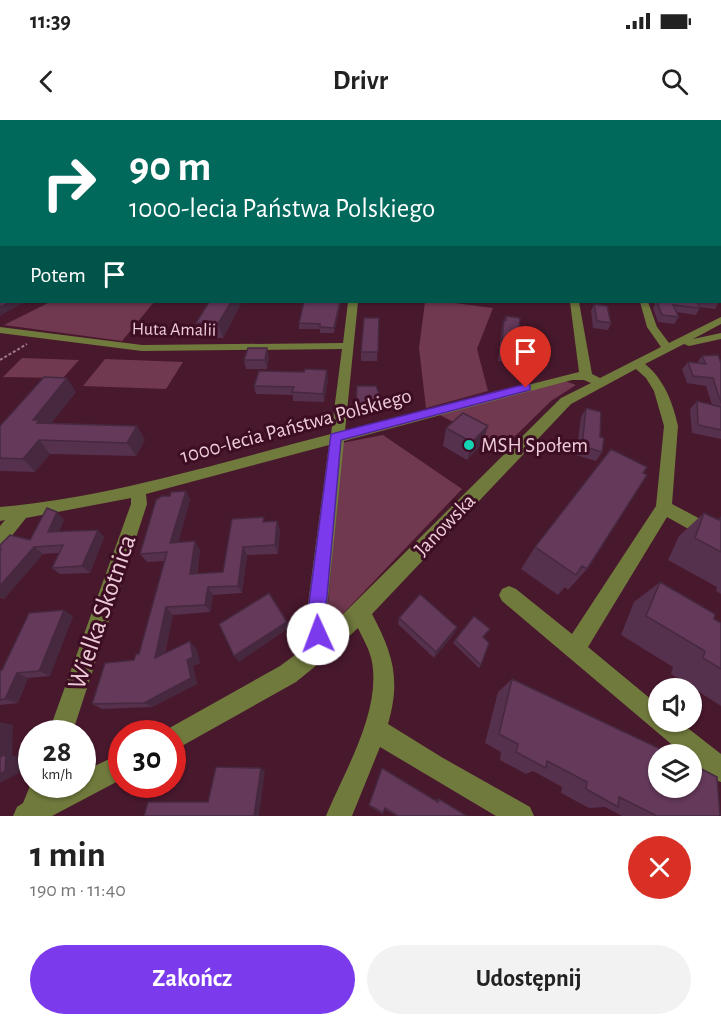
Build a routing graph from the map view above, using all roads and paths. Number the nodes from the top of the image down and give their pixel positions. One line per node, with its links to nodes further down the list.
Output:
1 (353, 303): 8 (street)
2 (574, 303): 12 (street)
3 (644, 303): 9 (street)
4 (721, 320): 9 (street, Janowska)
5 (0, 330): 6 (street, Huta Amalii)
6 (37, 335): 8 (street, Huta Amalii); 10 (path)
7 (721, 336): 9 (street)
8 (348, 346): 13 (street)
9 (670, 347): 11 (street, Janowska)
10 (0, 360)
11 (637, 364): 12 (street, Janowska); 15 (street)
12 (593, 379): 13 (street, 1000-lecia Państwa Polskiego); 21 (street, Janowska)
13 (335, 437): 14 (street, 1000-lecia Państwa Polskiego); 22 (street)
14 (138, 490): 17 (street, 1000-lecia Państwa Polskiego); 25 (street, Wielka Skotnica)
15 (664, 507): 19 (street); 23 (street)
16 (0, 514): 17 (street, 1000-lecia Państwa Polskiego)
17 (20, 514): 18 (street)
18 (0, 538)
19 (721, 538)
20 (509, 595): 23 (street)
21 (361, 612): 22 (street, Janowska); 26 (street)
22 (321, 649): 27 (street, Janowska)
23 (574, 650): 24 (street)
24 (648, 710)
25 (65, 720)
26 (374, 729): 33 (street); 34 (street)
27 (186, 731)
28 (675, 732): 29 (street)
29 (721, 770)
30 (108, 772): 32 (street)
31 (37, 798): 32 (street)
32 (30, 814)
33 (339, 816)
34 (521, 816)

